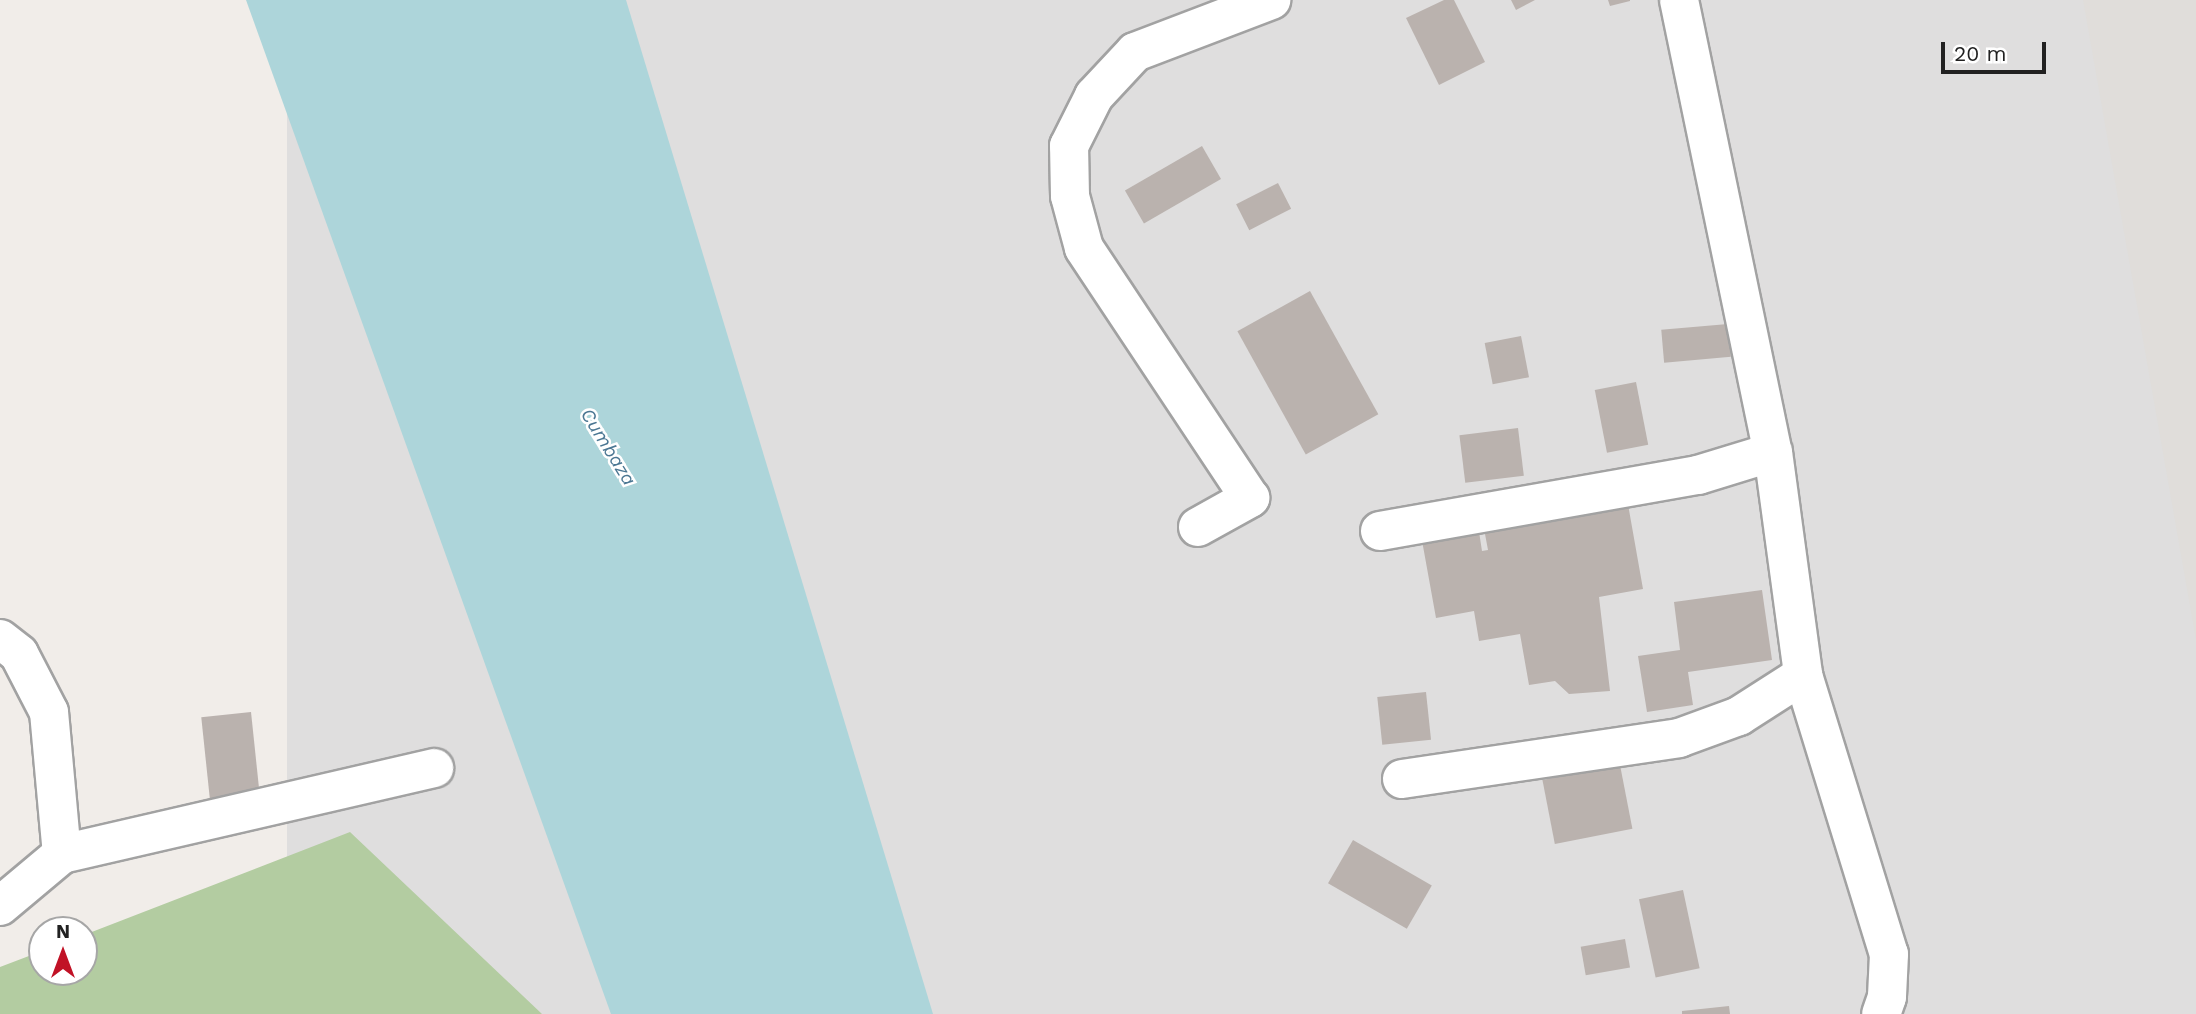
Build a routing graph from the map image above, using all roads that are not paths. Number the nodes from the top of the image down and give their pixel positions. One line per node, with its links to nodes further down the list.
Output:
1 (1271, 0): 4 (street)
2 (1679, 0): 3 (street)
3 (1773, 452): 5 (street); 7 (street)
4 (1198, 527)
5 (1380, 531)
6 (0, 639): 10 (street)
7 (1803, 675): 9 (street); 12 (street)
8 (434, 768): 10 (street)
9 (1402, 779)
10 (62, 854): 11 (street)
11 (0, 906)
12 (1881, 1014)

